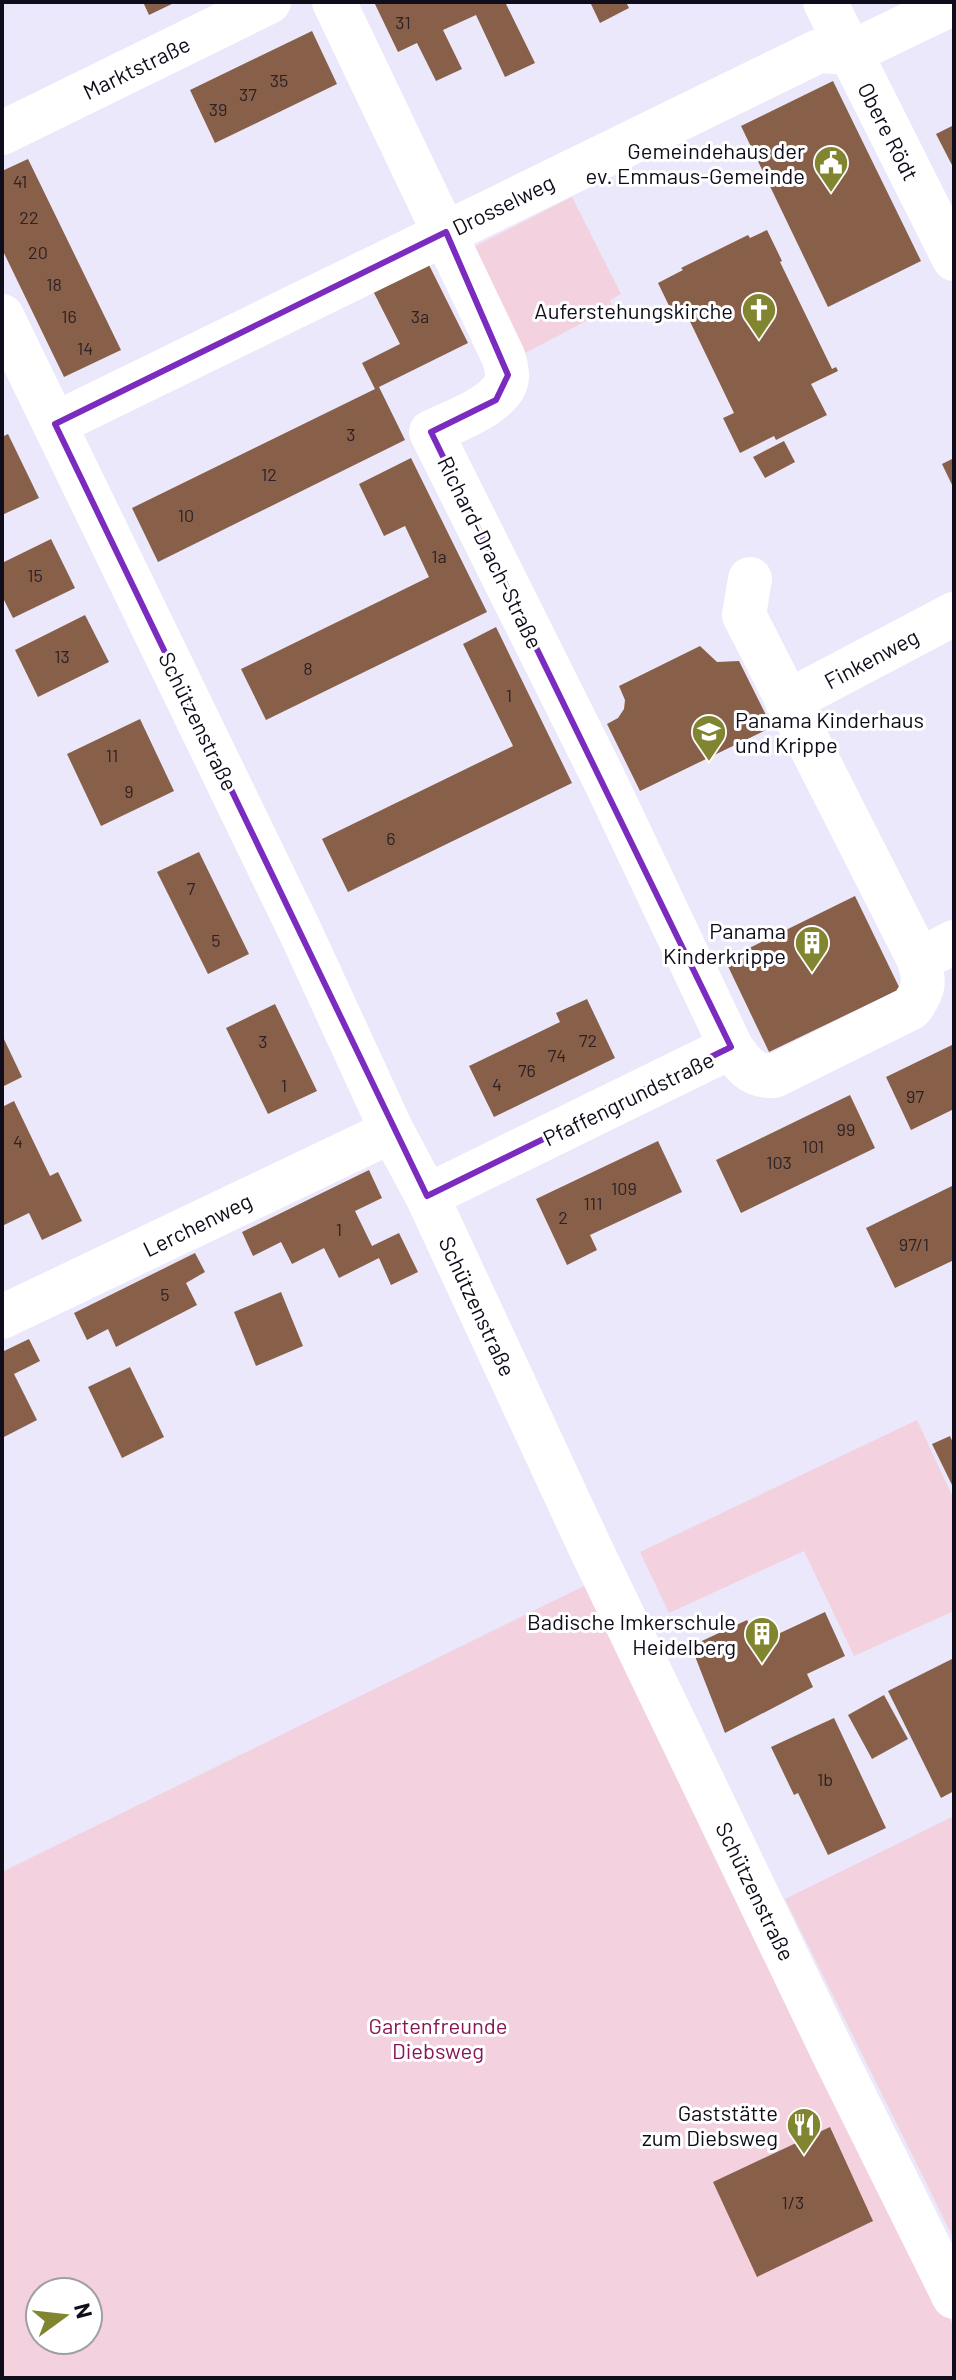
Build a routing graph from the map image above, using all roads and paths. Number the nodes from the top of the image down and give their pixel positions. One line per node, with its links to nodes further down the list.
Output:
1 (269, 2): 6 (street, Marktstraße)
2 (334, 2): 7 (street, Richard-Drach-Straße)
3 (825, 2): 5 (street, Obere Rödt)
4 (954, 3): 5 (street, Drosselweg)
5 (850, 53): 7 (street, Drosselweg); 8 (street, Obere Rödt)
6 (2, 133)
7 (446, 232): 10 (street, Drosselweg); 15 (street, Richard-Drach-Straße)
8 (954, 259)
9 (2, 316): 10 (street, Schützenstraße)
10 (55, 424): 16 (street, Schützenstraße)
11 (750, 579): 13 (street)
12 (954, 614): 13 (street, Finkenweg)
13 (787, 702): 14 (street)
14 (936, 951): 15 (street, Pfaffengrundstraße)
15 (731, 1047): 17 (street, Pfaffengrundstraße)
16 (392, 1131): 17 (street, Schützenstraße); 18 (street, Lerchenweg)
17 (427, 1196): 19 (street, Schützenstraße)
18 (2, 1317)
19 (954, 2297)

